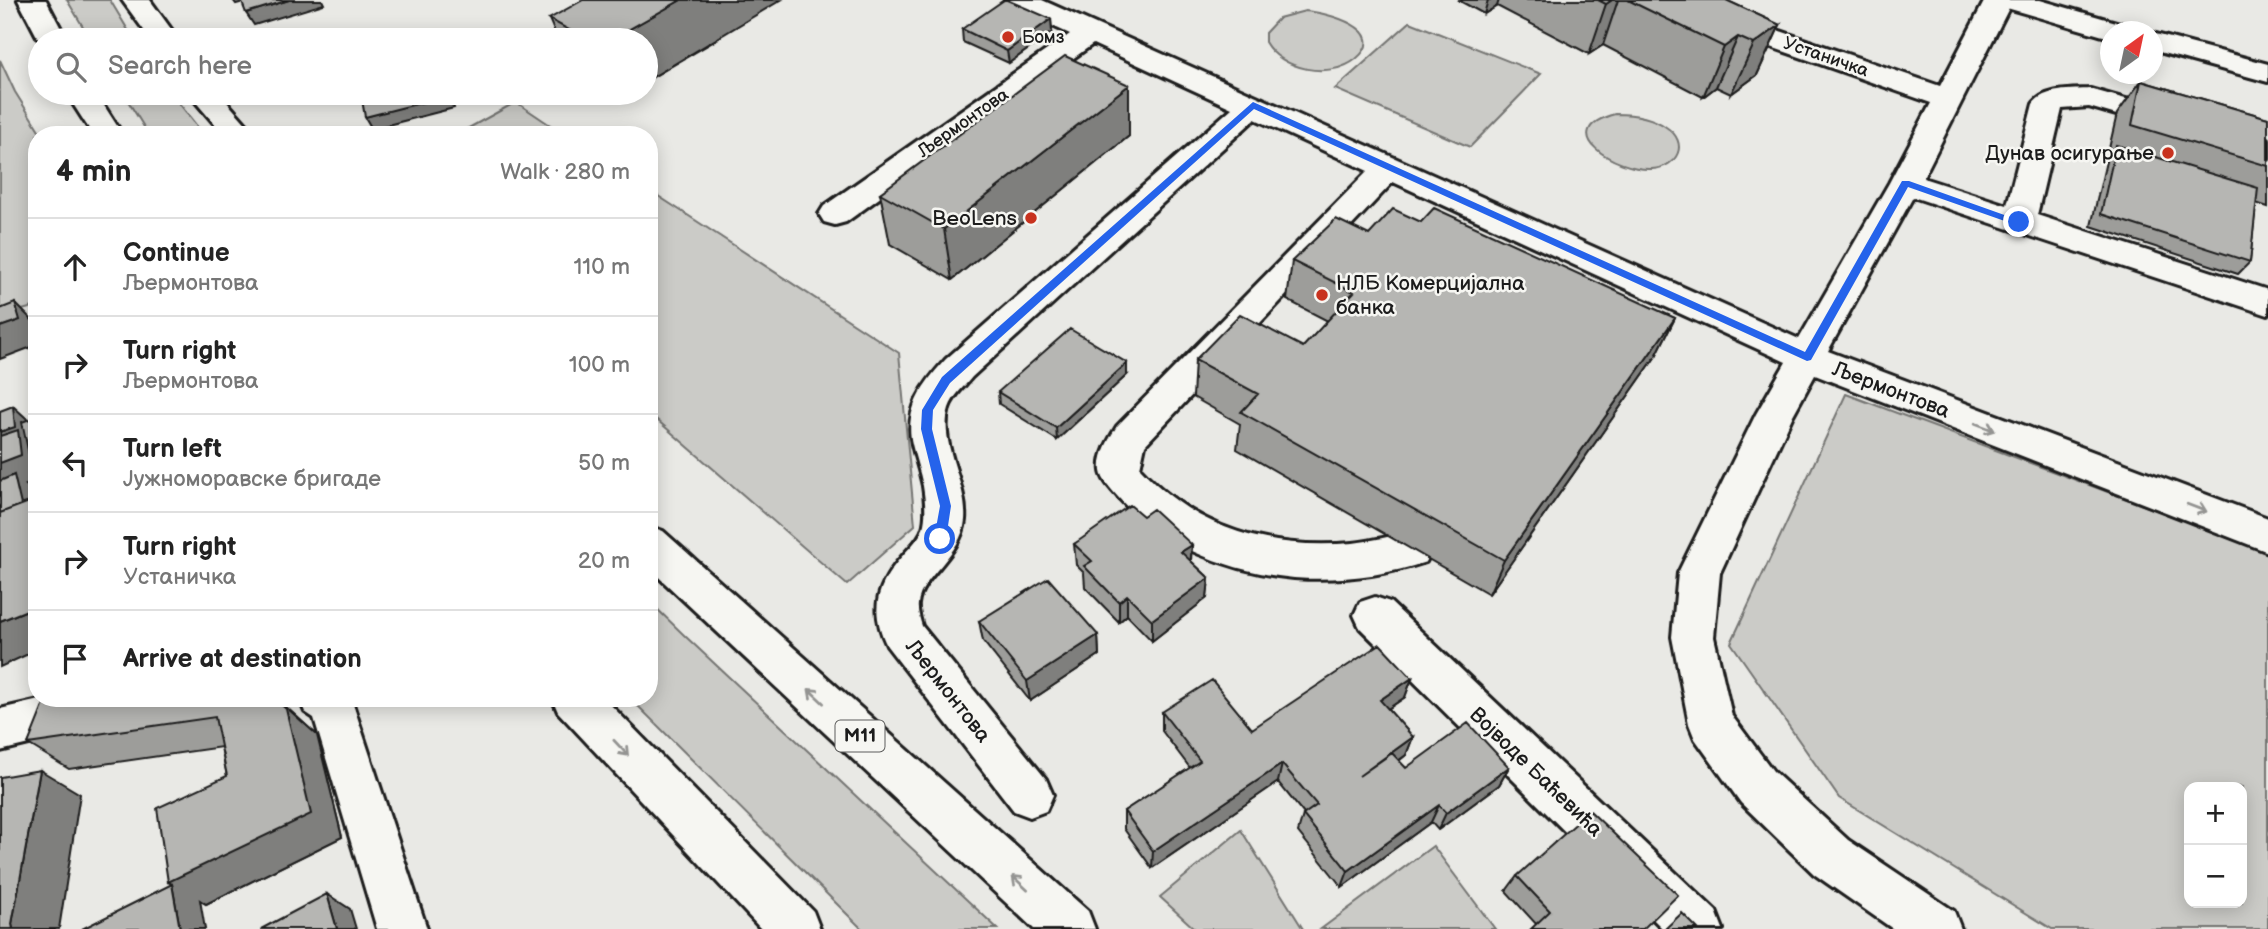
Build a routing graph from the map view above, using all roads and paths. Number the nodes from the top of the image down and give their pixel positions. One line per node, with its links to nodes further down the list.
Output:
1 (32, 0): 8 (main road)
2 (136, 0): 9 (main road)
3 (1019, 0): 10 (main road, Љермонтова)
4 (1664, 0): 13 (main road, Устаничка)
5 (1999, 0): 13 (main road)
6 (2010, 0): 7 (main road)
7 (2100, 26)
8 (47, 28)
9 (156, 28)
10 (1091, 32): 16 (main road, Љермонтова); 22 (main road, Љермонтова)
11 (2163, 44): 12 (main road)
12 (2268, 74)
13 (1948, 99): 21 (main road)
14 (89, 105): 17 (main road)
15 (214, 105): 18 (main road)
16 (1253, 105): 20 (main road, Љермонтова); 34 (main road, Љермонтова)
17 (102, 126)
18 (233, 126)
19 (2268, 149): 23 (main road)
20 (1390, 167): 25 (main road, Љермонтова); 28 (main road)
21 (1905, 183): 23 (main road); 25 (main road)
22 (835, 214)
23 (2019, 222): 24 (main road)
24 (2268, 303)
25 (1807, 357): 26 (main road, Љермонтова, one-way to 26); 39 (main road)
26 (2268, 535)
27 (658, 550): 37 (main road, M11, one-way to 27)
28 (1412, 550)
29 (1375, 615): 38 (main road, Војводе Баћевића)
30 (98, 707): 33 (main road)
31 (329, 707): 35 (main road)
32 (583, 707): 36 (main road, one-way to 36)
33 (0, 730)
34 (1030, 795)
35 (402, 929)
36 (795, 929)
37 (1070, 929)
38 (1698, 929)
39 (1937, 929)

